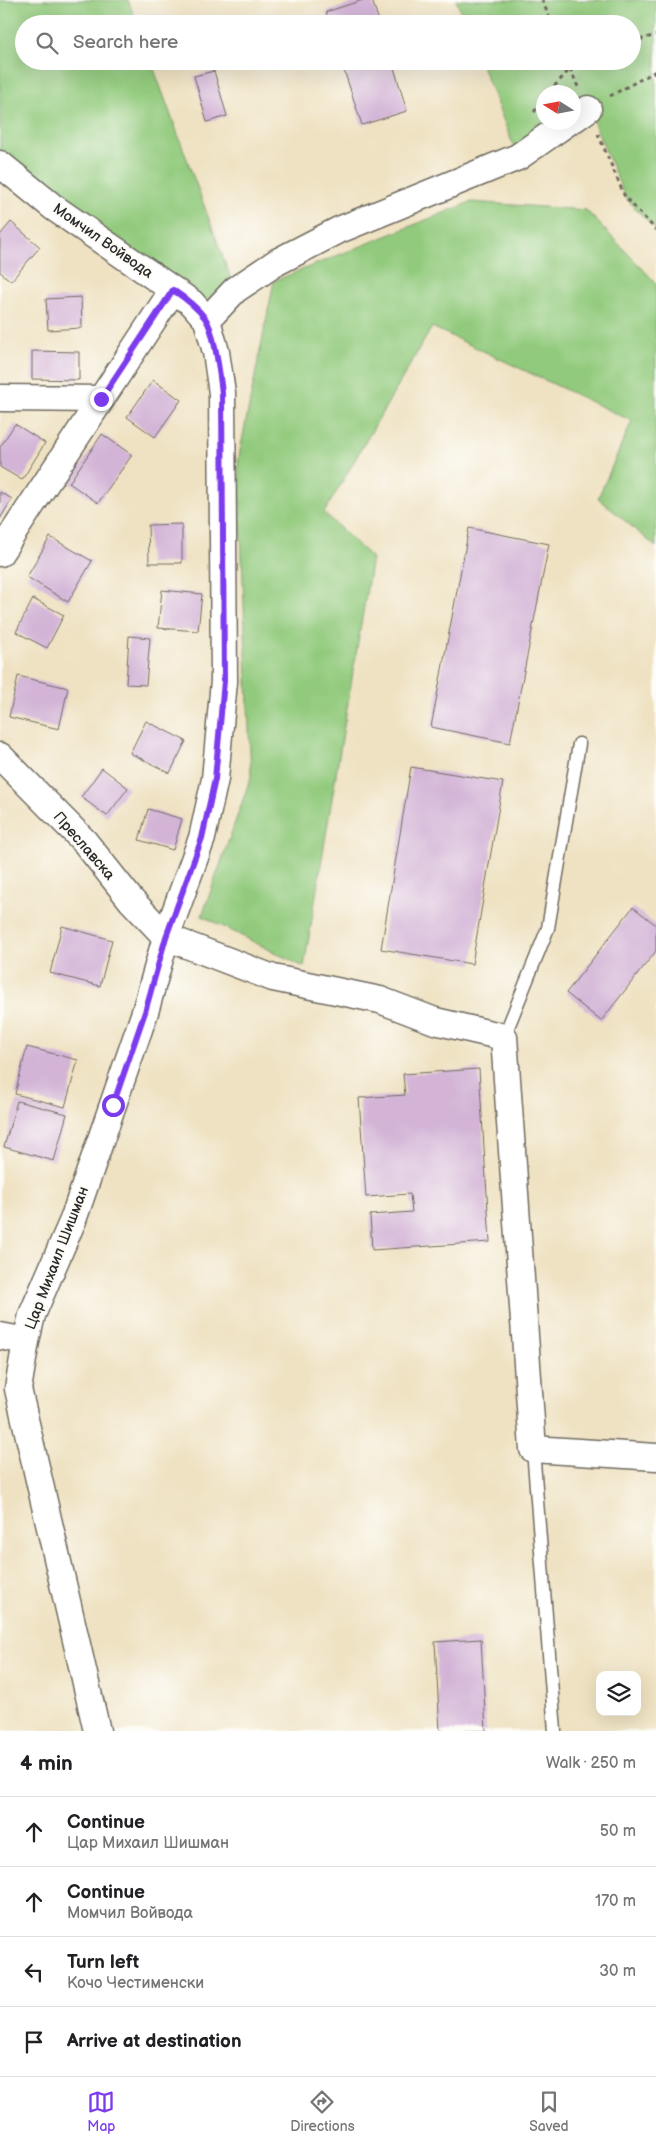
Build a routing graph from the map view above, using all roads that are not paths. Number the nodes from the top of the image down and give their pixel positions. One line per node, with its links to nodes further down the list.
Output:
1 (557, 130): 4 (street)
2 (0, 164): 3 (street, Момчил Войвода)
3 (173, 290): 4 (street, Момчил Войвода); 6 (street)
4 (207, 320): 10 (street, Момчил Войвода)
5 (0, 398): 6 (street)
6 (101, 399): 7 (street)
7 (0, 553)
8 (579, 744): 11 (lane)
9 (0, 756): 10 (street, Преславска)
10 (166, 937): 11 (street); 13 (street, Цар Михаил Шишман)
11 (504, 1037): 14 (street)
12 (0, 1336): 13 (street)
13 (26, 1341): 16 (street, Цар Михаил Шишман)
14 (534, 1449): 15 (street); 17 (lane)
15 (656, 1457)
16 (98, 1731)
17 (555, 1731)

